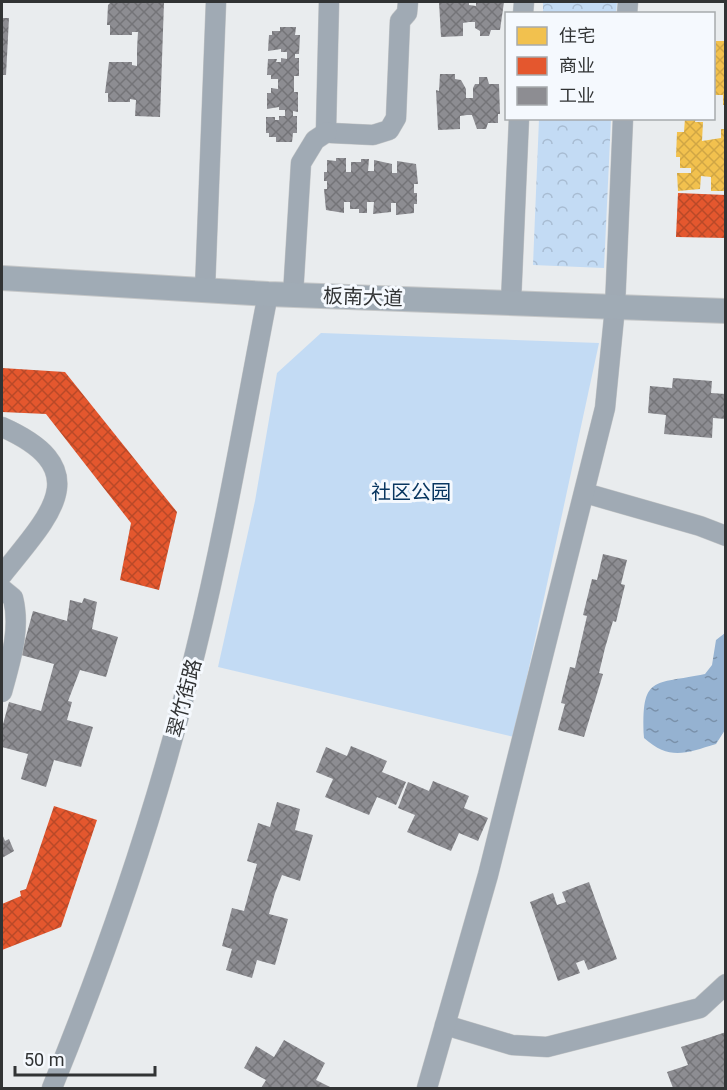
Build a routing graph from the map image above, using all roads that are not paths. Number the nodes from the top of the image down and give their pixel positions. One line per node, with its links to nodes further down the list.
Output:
1 (216, 2): 8 (street)
2 (329, 2): 6 (street)
3 (408, 2): 6 (street)
4 (519, 120): 11 (street)
5 (623, 120): 12 (street)
6 (327, 132): 10 (street)
7 (2, 278): 8 (main road, 板南大道)
8 (205, 290): 9 (main road, 板南大道)
9 (268, 294): 10 (main road, 板南大道); 22 (street, 翠竹街路)
10 (293, 295): 11 (main road, 板南大道)
11 (511, 302): 12 (main road, 板南大道)
12 (615, 307): 13 (main road, 板南大道); 15 (street)
13 (726, 311)
14 (2, 427): 17 (street)
15 (585, 493): 16 (street); 21 (street)
16 (726, 536)
17 (2, 574)
18 (2, 589): 19 (street)
19 (2, 692)
20 (726, 984): 21 (street)
21 (446, 1025): 23 (street)
22 (52, 1089)
23 (427, 1089)

